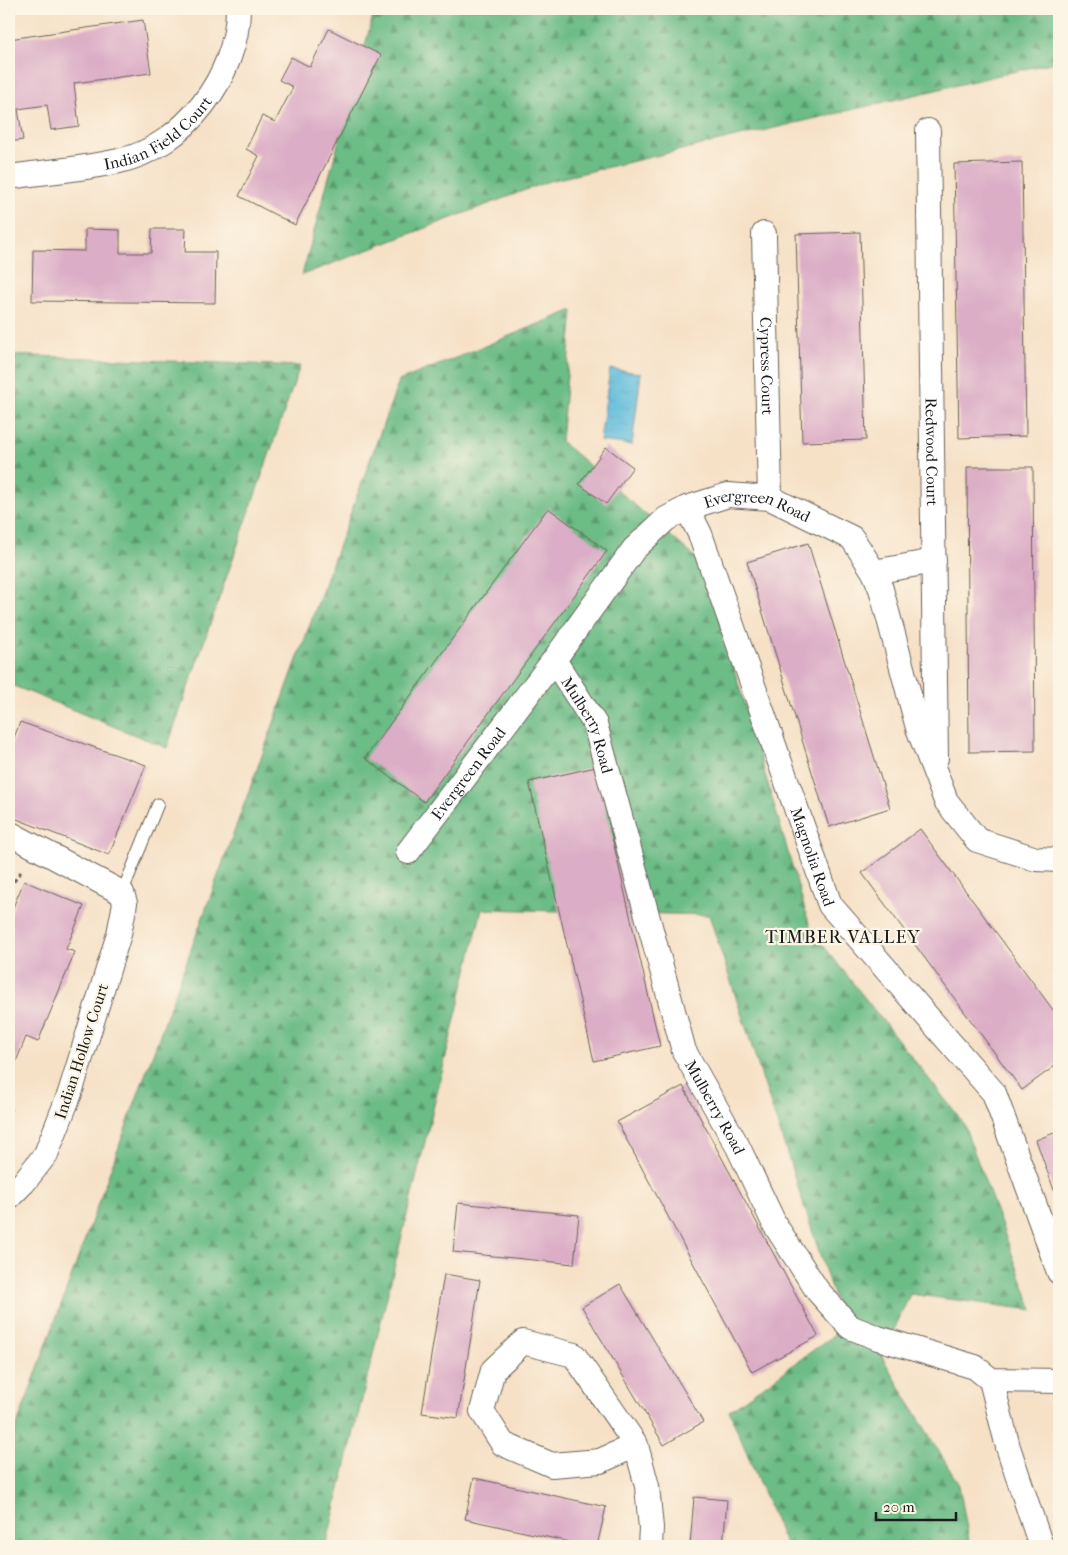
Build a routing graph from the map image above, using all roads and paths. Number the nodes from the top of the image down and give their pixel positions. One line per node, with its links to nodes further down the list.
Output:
1 (238, 9): 3 (street, Indian Field Court)
2 (928, 131): 7 (street, Redwood Court)
3 (9, 177)
4 (764, 234): 5 (street, Cypress Court)
5 (770, 498): 6 (street, Evergreen Road); 8 (street, Evergreen Road)
6 (687, 508): 9 (street, Evergreen Road); 19 (street, Magnolia Road)
7 (934, 561): 8 (street); 10 (street, Redwood Court)
8 (874, 572): 10 (street, Evergreen Road)
9 (554, 660): 13 (street, Evergreen Road); 20 (street, Mulberry Road)
10 (936, 773): 14 (street, Evergreen Road)
11 (158, 804): 15 (lane, Indian Hollow Court)
12 (9, 833): 15 (street)
13 (408, 852)
14 (1059, 860)
15 (122, 893): 18 (street, Indian Hollow Court)
16 (9, 1107): 17 (path)
17 (13, 1113)
18 (9, 1197)
19 (1059, 1272)
20 (991, 1380): 21 (street); 24 (street)
21 (1059, 1381)
22 (636, 1446): 22 (street); 23 (street)
23 (650, 1546)
24 (1041, 1546)

